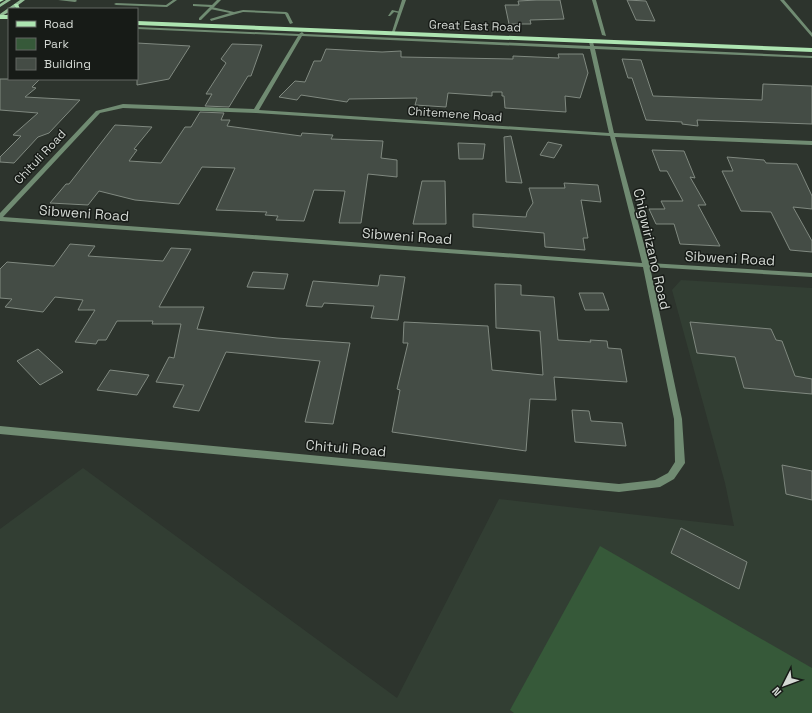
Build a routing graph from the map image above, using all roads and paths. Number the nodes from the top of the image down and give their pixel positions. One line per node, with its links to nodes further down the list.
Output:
1 (9, 0): 12 (main road)
2 (23, 0): 13 (main road)
3 (60, 0): 9 (street)
4 (175, 0): 10 (street)
5 (219, 0): 14 (street)
6 (404, 0): 16 (street)
7 (594, 0): 29 (street)
8 (782, 0): 30 (street)
9 (75, 1)
10 (116, 4)
11 (194, 5): 14 (street)
12 (0, 6)
13 (17, 7)
14 (212, 7): 17 (street); 21 (street)
15 (8, 11): 19 (main road)
16 (399, 12): 18 (street); 26 (street)
17 (234, 13): 22 (street); 24 (street)
18 (389, 14)
19 (0, 17)
20 (138, 17): 21 (main road, Great East Road)
21 (200, 20): 22 (main road, Great East Road)
22 (211, 20): 24 (main road, Great East Road)
23 (138, 23): 27 (main road, Great East Road)
24 (291, 23): 26 (main road, Great East Road)
25 (138, 28): 31 (street)
26 (394, 28): 28 (street); 29 (main road, Great East Road)
27 (303, 30): 28 (main road, Great East Road); 31 (street)
28 (392, 34): 33 (main road, Great East Road)
29 (604, 35): 32 (main road, Great East Road)
30 (812, 36)
31 (300, 37): 33 (street); 36 (street)
32 (812, 44)
33 (592, 45): 34 (main road, Great East Road); 35 (street); 38 (street, Chigwirizano Road)
34 (812, 50)
35 (812, 57)
36 (256, 111): 37 (street, Chitemene Road); 38 (street, Chitemene Road)
37 (98, 112): 40 (street, Chituli Road)
38 (612, 136): 39 (street, Chitemene Road); 41 (street, Chigwirizano Road)
39 (812, 143)
40 (0, 218): 41 (street, Sibweni Road)
41 (646, 265): 42 (street, Sibweni Road); 44 (street, Chigwirizano Road)
42 (812, 275)
43 (0, 430): 44 (street, Chituli Road)
44 (680, 463)

